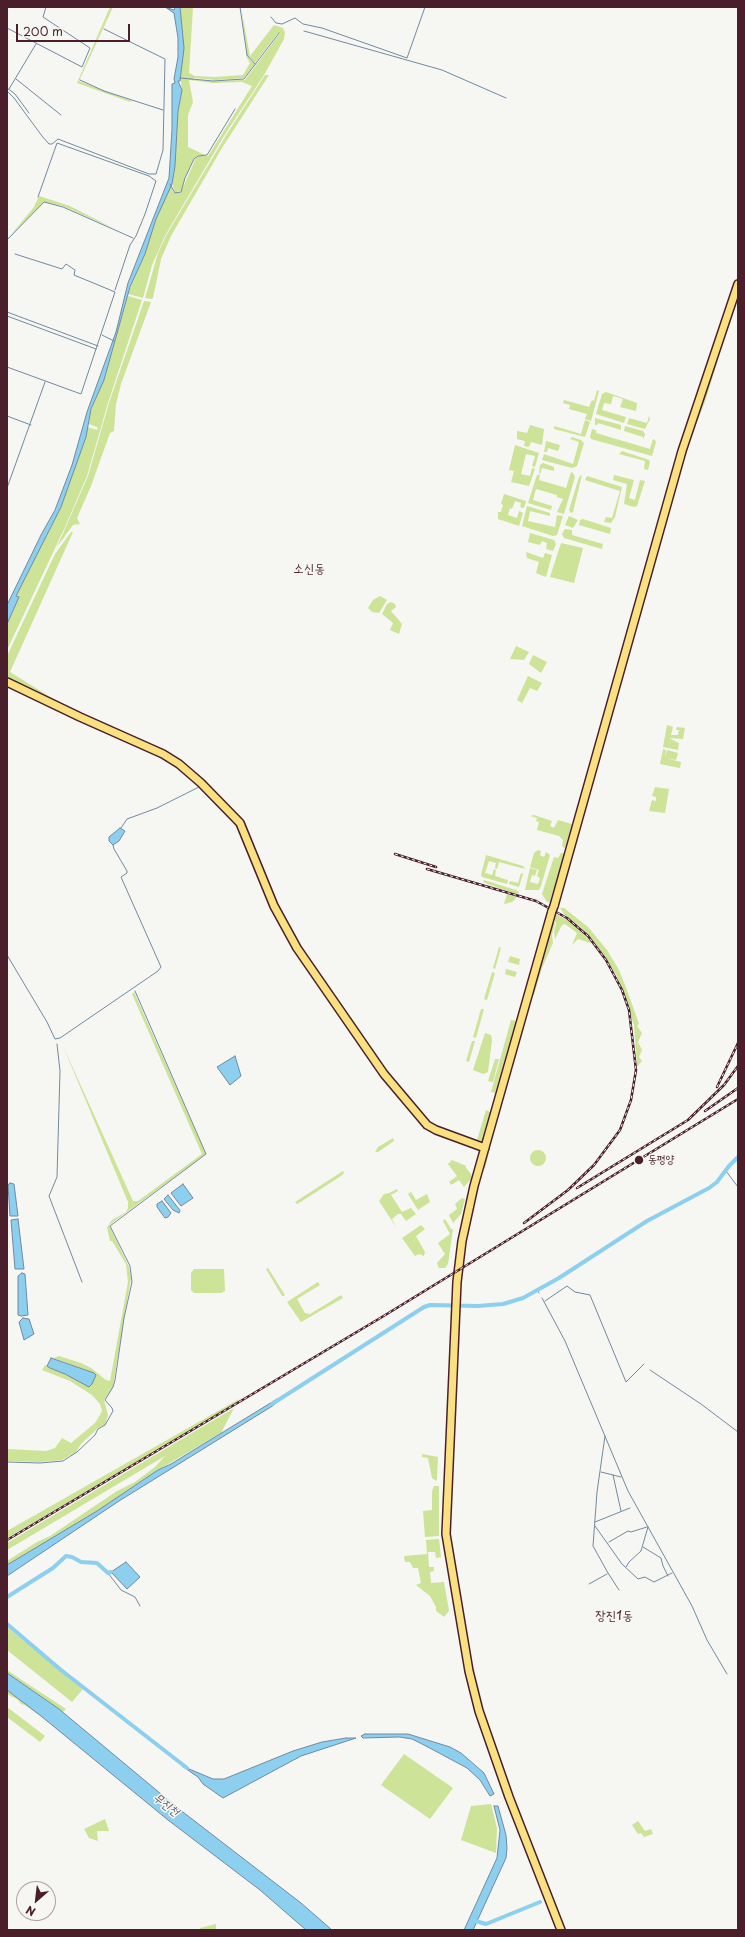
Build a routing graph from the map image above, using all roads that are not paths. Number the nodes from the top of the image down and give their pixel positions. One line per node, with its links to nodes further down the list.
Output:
1 (738, 284): 3 (main road)
2 (7, 682): 3 (main road)
3 (485, 1148): 4 (main road)
4 (561, 1930)

